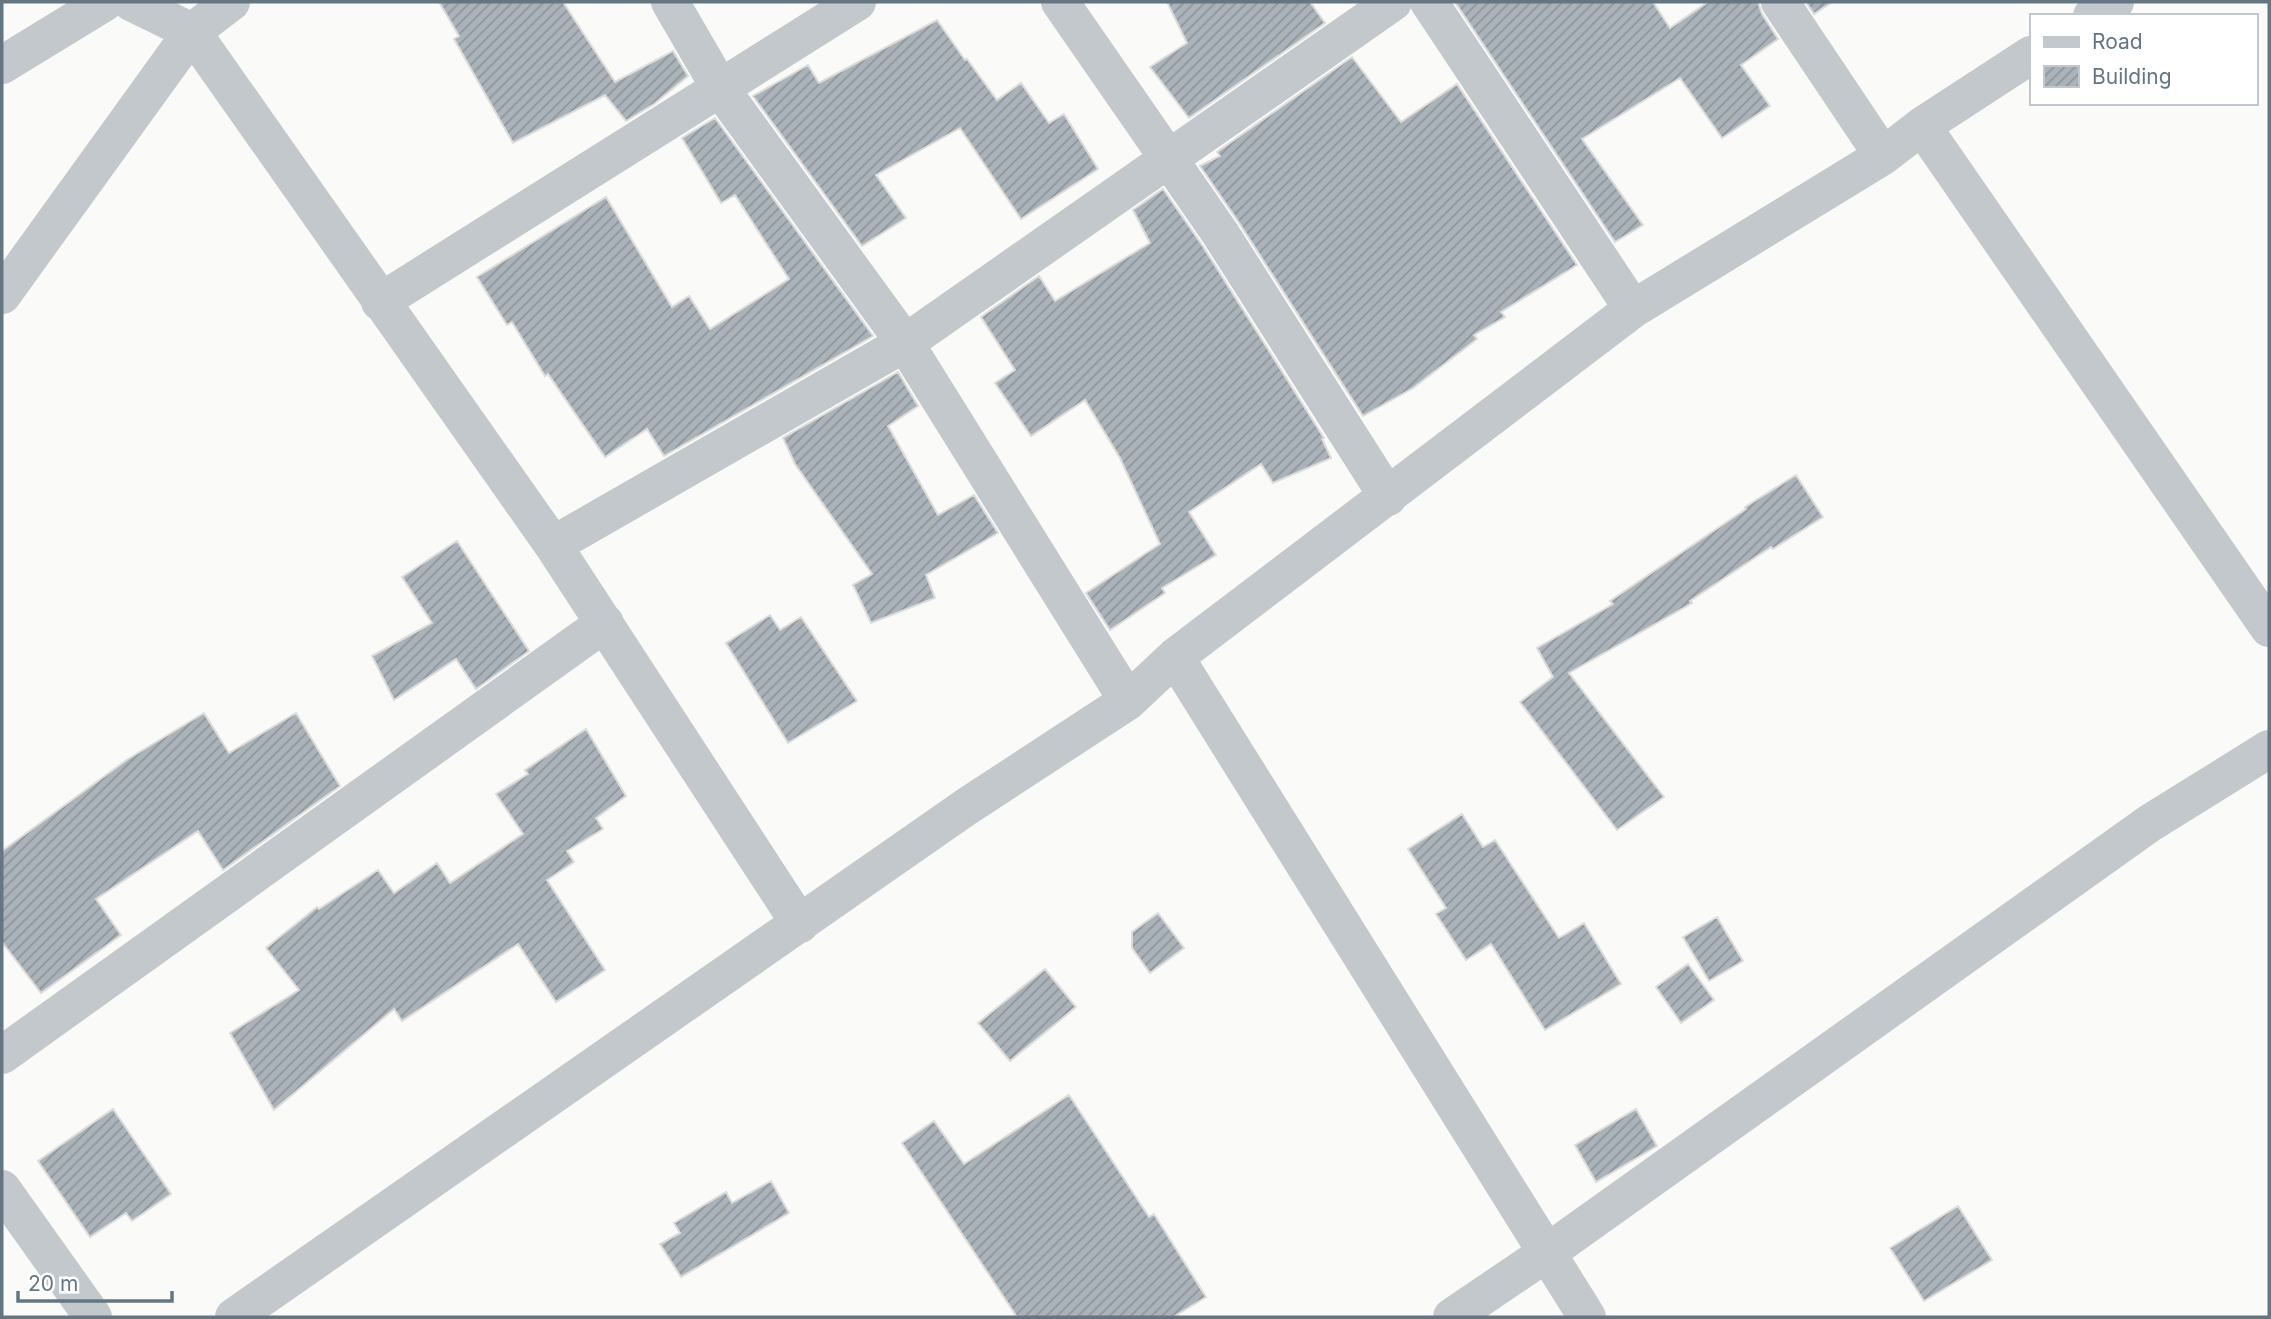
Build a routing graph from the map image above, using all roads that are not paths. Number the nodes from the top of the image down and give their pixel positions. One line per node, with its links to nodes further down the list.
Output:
1 (105, 2): 12 (street)
2 (131, 2): 10 (street)
3 (231, 2): 10 (street)
4 (670, 2): 13 (street)
5 (858, 2): 13 (street)
6 (1060, 2): 16 (street)
7 (1393, 2): 16 (street)
8 (1429, 2): 19 (street)
9 (1780, 2): 15 (street)
10 (192, 32): 17 (street); 18 (street)
11 (2030, 56): 14 (street)
12 (2, 65)
13 (720, 88): 18 (street); 20 (street)
14 (1922, 126): 15 (street); 24 (street)
15 (1882, 156): 19 (street)
16 (1168, 160): 20 (street); 21 (street)
17 (2, 295)
18 (380, 302): 22 (street)
19 (1633, 309): 21 (street)
20 (905, 343): 22 (street); 26 (street)
21 (1388, 497): 25 (street)
22 (553, 545): 23 (street)
23 (605, 623): 28 (street); 29 (street)
24 (2269, 628)
25 (1175, 657): 26 (street); 31 (street)
26 (1128, 701): 28 (street)
27 (2269, 749): 31 (street)
28 (800, 924): 33 (street)
29 (2, 1055)
30 (2, 1189): 32 (street)
31 (1548, 1252): 34 (street); 35 (street)
32 (93, 1317)
33 (234, 1317)
34 (1452, 1317)
35 (1587, 1317)

